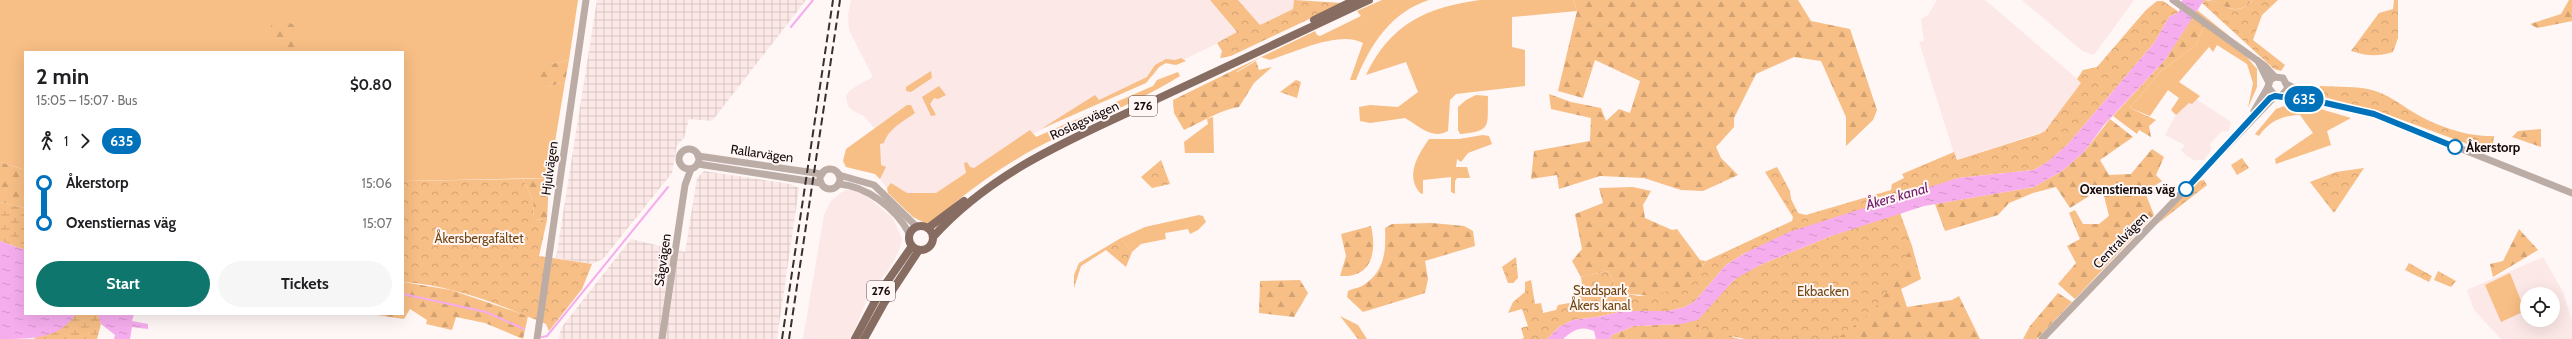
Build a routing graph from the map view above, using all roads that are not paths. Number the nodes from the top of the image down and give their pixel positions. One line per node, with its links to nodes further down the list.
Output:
1 (586, 0): 27 (street, Hjulvägen)
2 (1355, 0): 23 (main road, Roslagsvägen / 276)
3 (1369, 0): 25 (main road, Roslagsvägen / 276)
4 (2173, 0): 5 (street)
5 (2257, 61): 6 (street); 7 (street)
6 (2275, 77): 7 (street); 8 (street)
7 (2268, 85): 9 (street); 11 (street, Centralvägen)
8 (2288, 85): 9 (street); 10 (street)
9 (2278, 95): 10 (street); 11 (street, Centralvägen)
10 (2321, 102): 21 (street)
11 (2248, 122): 31 (street, Centralvägen)
12 (698, 156): 13 (street); 14 (street); 16 (street, Rallarvägen)
13 (698, 164): 15 (street); 18 (street, Rallarvägen)
14 (683, 168): 15 (street); 19 (street, Sågvägen)
15 (691, 169): 19 (street, Sågvägen)
16 (822, 174): 17 (street); 18 (street)
17 (839, 175): 20 (street); 22 (street)
18 (821, 183): 20 (street)
19 (685, 184): 28 (street, Sågvägen)
20 (839, 184): 24 (street)
21 (2572, 193)
22 (916, 226): 23 (main road); 24 (main road)
23 (928, 228): 25 (main road)
24 (909, 233): 26 (main road)
25 (933, 237): 26 (main road, 276)
26 (915, 248): 29 (main road, 276); 30 (main road, 276)
27 (537, 339)
28 (662, 339)
29 (855, 339)
30 (864, 339)
31 (2042, 339)

